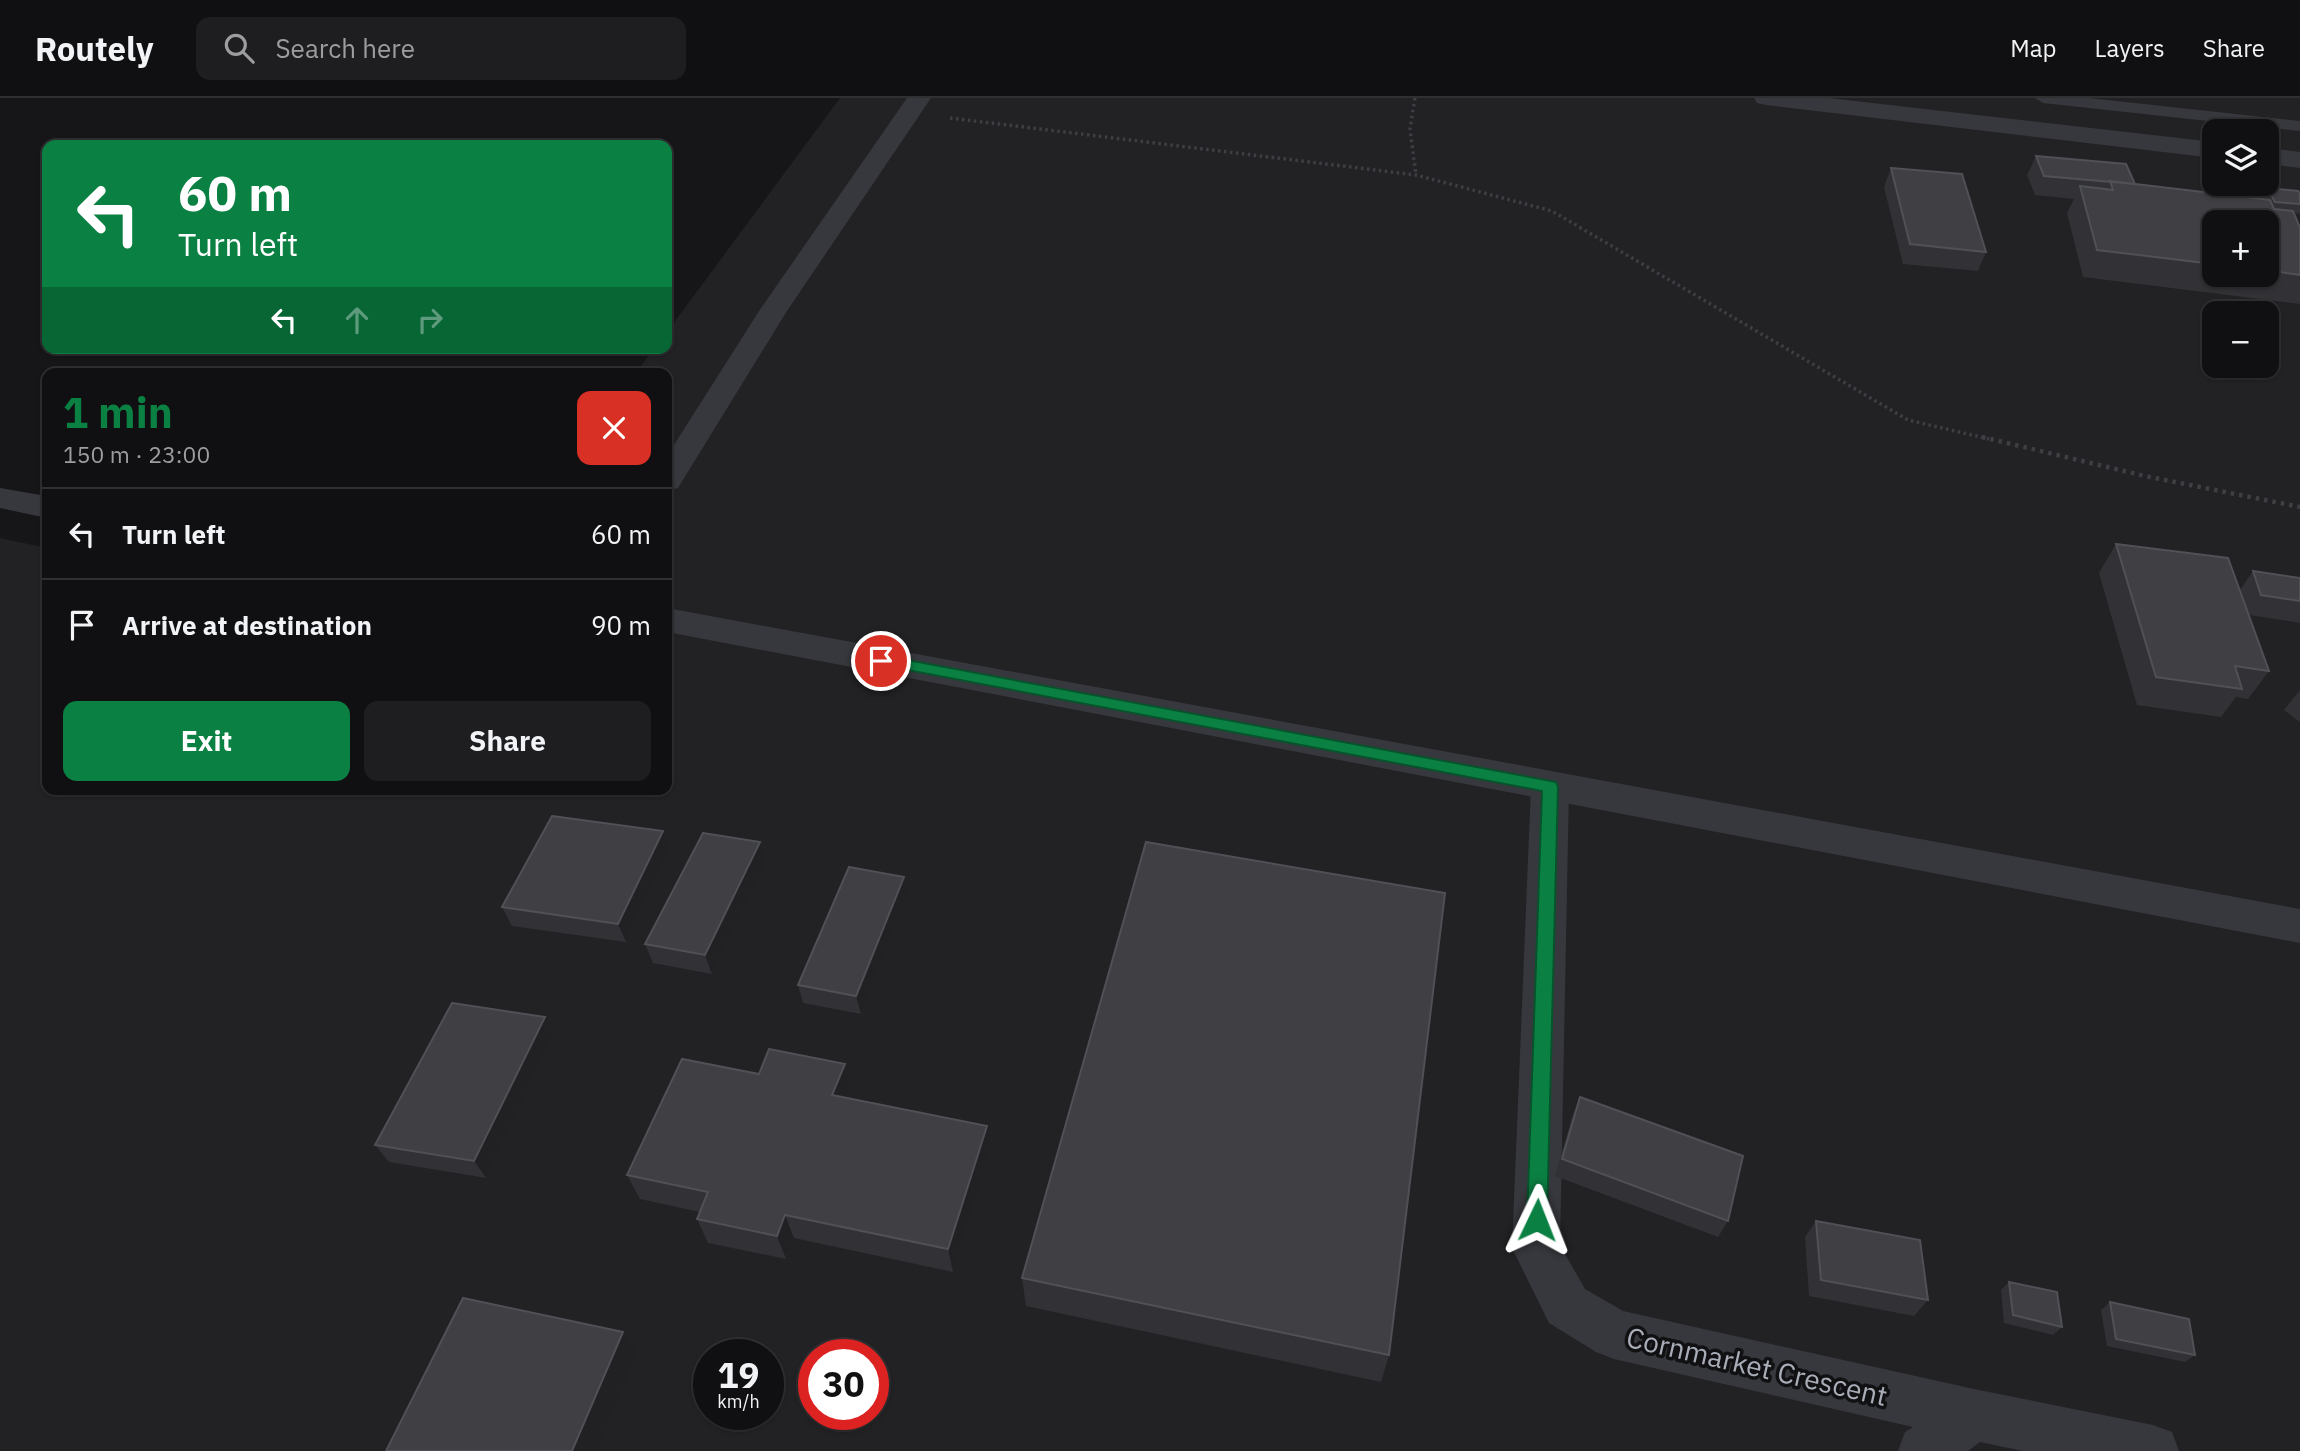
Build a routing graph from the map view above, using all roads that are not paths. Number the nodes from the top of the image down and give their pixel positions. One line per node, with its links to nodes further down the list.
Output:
1 (1766, 98): 5 (street)
2 (2045, 98): 4 (lane)
3 (913, 106): 8 (street)
4 (2300, 126)
5 (2202, 149)
6 (2279, 158): 7 (street)
7 (2300, 160)
8 (672, 473)
9 (0, 498): 10 (street)
10 (42, 506)
11 (672, 621): 12 (street)
12 (1550, 787): 13 (street); 14 (street, Cornmarket Crescent)
13 (2300, 926)
14 (1975, 1415): 15 (street); 16 (street, Cornmarket Crescent)
15 (1924, 1451)
16 (2153, 1451)

